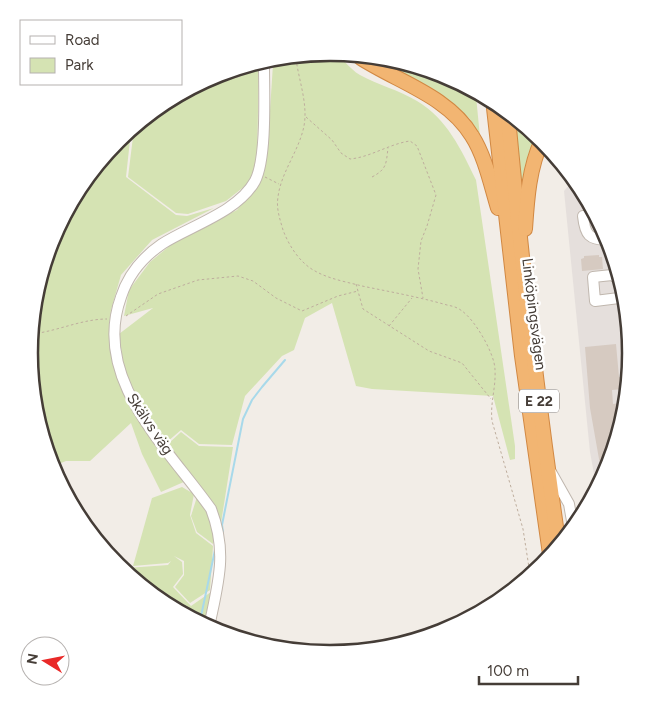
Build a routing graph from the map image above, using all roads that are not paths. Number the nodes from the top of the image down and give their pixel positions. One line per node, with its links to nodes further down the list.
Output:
1 (368, 63): 8 (highway)
2 (264, 69): 16 (street, Skälvs väg)
3 (494, 112): 8 (highway, Linköpingsvägen / E 22)
4 (508, 122): 9 (highway, Linköpingsvägen / E 22)
5 (538, 149): 9 (highway)
6 (583, 216): 7 (street)
7 (599, 240)
8 (508, 242): 15 (highway, Linköpingsvägen / E 22)
9 (522, 260): 12 (highway, Linköpingsvägen / E 22)
10 (611, 275): 11 (street)
11 (616, 298)
12 (547, 467): 13 (street); 14 (highway, Linköpingsvägen / E 22)
13 (571, 516)
14 (557, 536)
15 (549, 546)
16 (210, 619)

